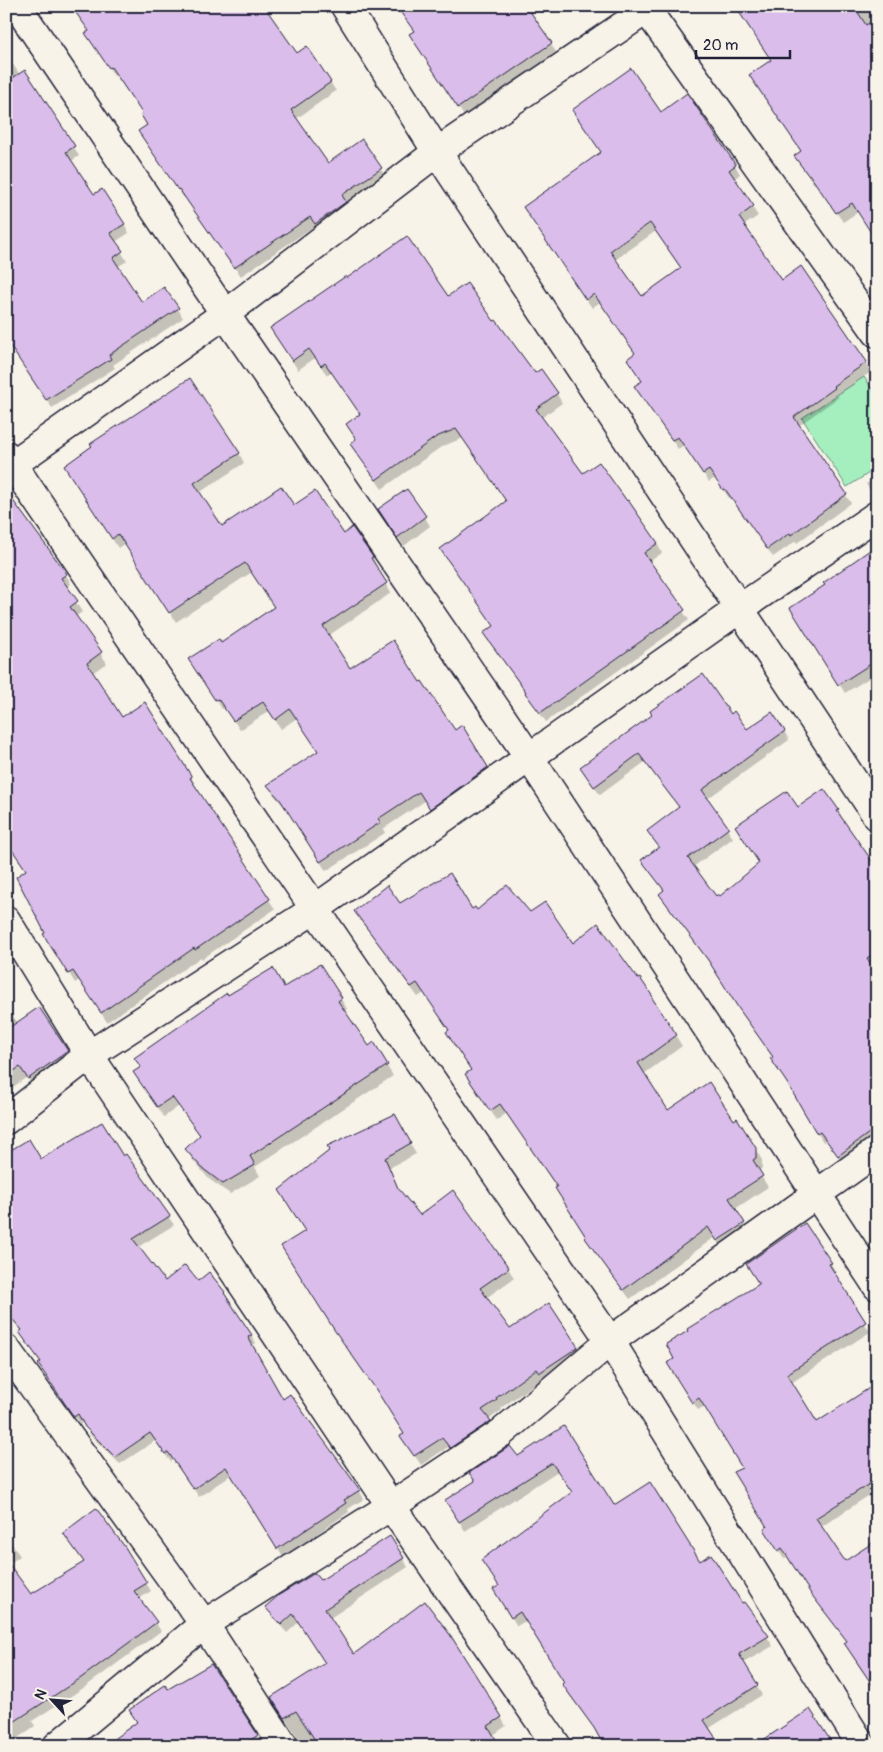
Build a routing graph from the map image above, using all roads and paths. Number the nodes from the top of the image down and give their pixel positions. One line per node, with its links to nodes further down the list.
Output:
1 (17, 6): 5 (street)
2 (345, 6): 4 (street)
3 (648, 8): 4 (street); 6 (street)
4 (437, 152): 5 (street); 9 (street)
5 (225, 314): 7 (street); 10 (street)
6 (877, 333)
7 (8, 463): 12 (street)
8 (877, 515): 9 (street)
9 (739, 609): 10 (street); 11 (street)
10 (529, 757): 12 (street); 17 (street)
11 (877, 816)
12 (314, 910): 14 (street); 19 (street)
13 (6, 920): 14 (street)
14 (89, 1055): 15 (street); 21 (street)
15 (6, 1120)
16 (877, 1151): 17 (street)
17 (817, 1192): 18 (street); 19 (street)
18 (877, 1286)
19 (610, 1340): 21 (street); 26 (street)
20 (6, 1350): 22 (street)
21 (391, 1506): 22 (street); 25 (street)
22 (204, 1624): 23 (street); 24 (street)
23 (56, 1746)
24 (284, 1746)
25 (557, 1746)
26 (862, 1746)

